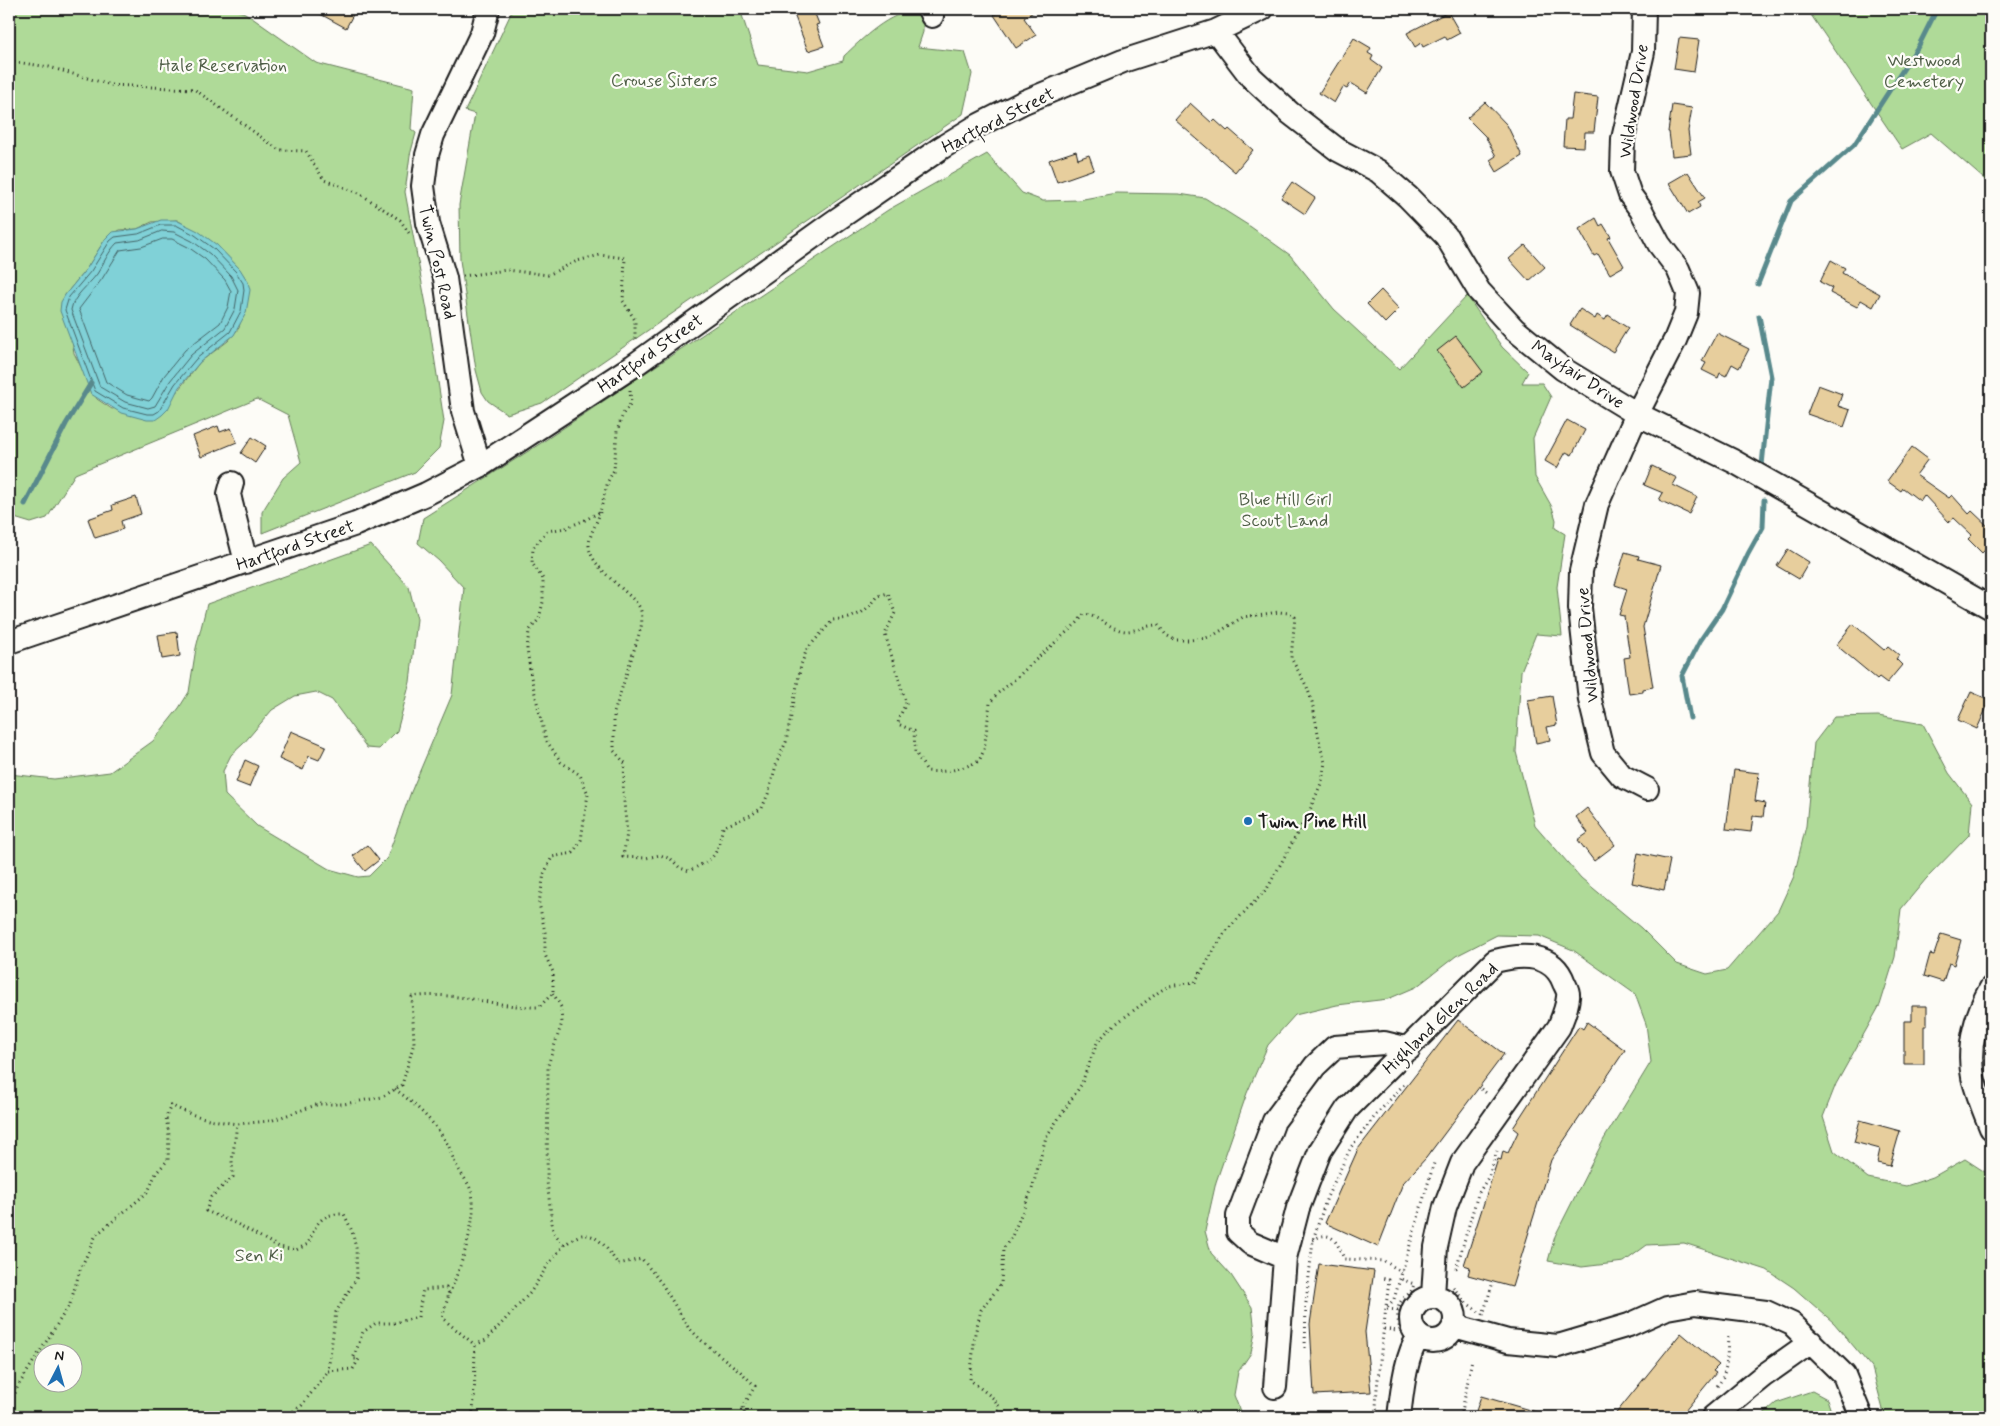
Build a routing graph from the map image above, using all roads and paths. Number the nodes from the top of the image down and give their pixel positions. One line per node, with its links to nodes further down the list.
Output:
1 (488, 9): 7 (street, Twin Post Road)
2 (1262, 9): 4 (street, Hartford Street)
3 (1644, 9): 9 (street, Wildwood Drive)
4 (1216, 30): 8 (street, Hartford Street); 9 (street, Mayfair Drive)
5 (9, 61): 6 (path)
6 (414, 238)
7 (445, 278): 8 (path); 10 (street, Twin Post Road)
8 (633, 366): 10 (street, Hartford Street); 12 (path)
9 (1637, 414): 14 (street, Mayfair Drive); 16 (street, Wildwood Drive)
10 (480, 466): 13 (street, Hartford Street)
11 (232, 482): 13 (street)
12 (600, 512): 18 (path); 55 (path)
13 (246, 562): 15 (street, Hartford Street)
14 (1991, 608)
15 (9, 642)
16 (1647, 789)
17 (1991, 988): 23 (street)
18 (552, 994): 21 (path); 27 (path)
19 (1409, 1049): 28 (street, Highland Glen Road); 28 (street); 34 (street, Highland Glen Road)
20 (1406, 1082): 26 (path)
21 (395, 1089): 22 (path); 35 (path)
22 (237, 1124): 48 (path); 51 (path)
23 (1991, 1128)
24 (1498, 1149): 30 (path)
25 (1434, 1163): 29 (path)
26 (1313, 1240): 29 (path); 46 (path)
27 (564, 1245): 45 (path); 54 (path)
28 (1285, 1258): 49 (street, Highland Glen Road)
29 (1402, 1272): 32 (path)
30 (1454, 1275)
31 (1382, 1278): 36 (path)
32 (1400, 1279): 36 (path); 37 (path)
33 (1492, 1285): 38 (path)
34 (1442, 1290): 38 (path); 40 (street); 43 (street)
35 (449, 1294): 45 (path); 48 (path)
36 (1386, 1309): 37 (path); 41 (path)
37 (1398, 1310): 41 (path)
38 (1483, 1315): 39 (path)
39 (1487, 1318)
40 (1454, 1326): 43 (street); 44 (street)
41 (1384, 1329): 56 (path)
42 (1728, 1334): 50 (path)
43 (1420, 1336): 57 (street)
44 (1811, 1342): 59 (street); 60 (street)
45 (475, 1345): 53 (path)
46 (1305, 1348)
47 (1472, 1359): 58 (path)
48 (328, 1371): 52 (path)
49 (1275, 1387)
50 (1716, 1388)
51 (9, 1417)
52 (284, 1417)
53 (472, 1417)
54 (745, 1417)
55 (997, 1417)
56 (1383, 1417)
57 (1399, 1417)
58 (1461, 1417)
59 (1714, 1417)
60 (1860, 1417)

